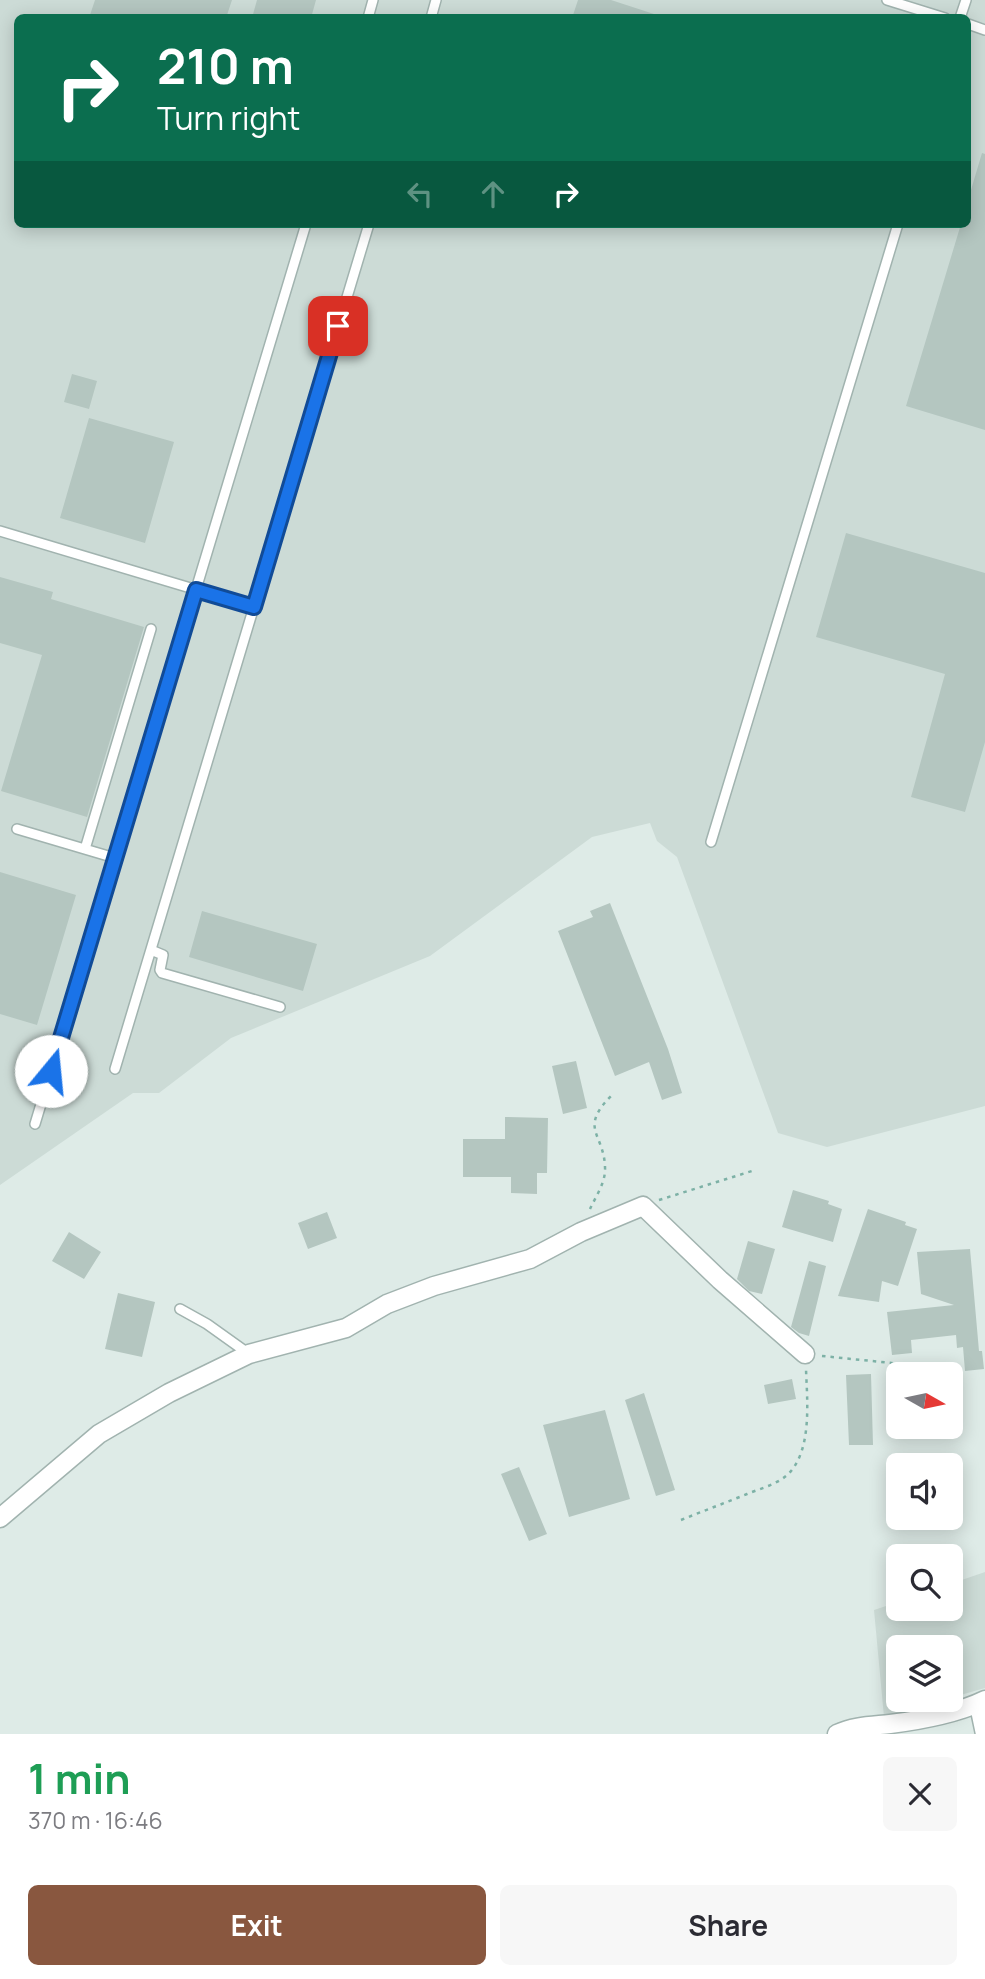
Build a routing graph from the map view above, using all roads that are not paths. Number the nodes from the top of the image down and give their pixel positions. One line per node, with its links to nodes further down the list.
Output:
1 (887, 0): 2 (lane)
2 (932, 14)
3 (305, 228): 7 (lane)
4 (368, 228): 8 (lane)
5 (897, 228): 11 (lane)
6 (0, 531): 7 (lane)
7 (196, 590): 8 (lane); 13 (lane)
8 (254, 607): 14 (lane)
9 (151, 629): 12 (lane)
10 (17, 829): 12 (lane)
11 (711, 842)
12 (85, 849): 13 (lane)
13 (115, 858): 17 (lane)
14 (150, 950): 15 (lane); 16 (lane)
15 (280, 1007)
16 (115, 1069)
17 (35, 1124)
18 (180, 1308): 19 (lane)
19 (249, 1354): 20 (street); 21 (street)
20 (805, 1354)
21 (0, 1518)
22 (985, 1700): 24 (street)
23 (985, 1710): 25 (street)
24 (837, 1734)
25 (985, 1734)

